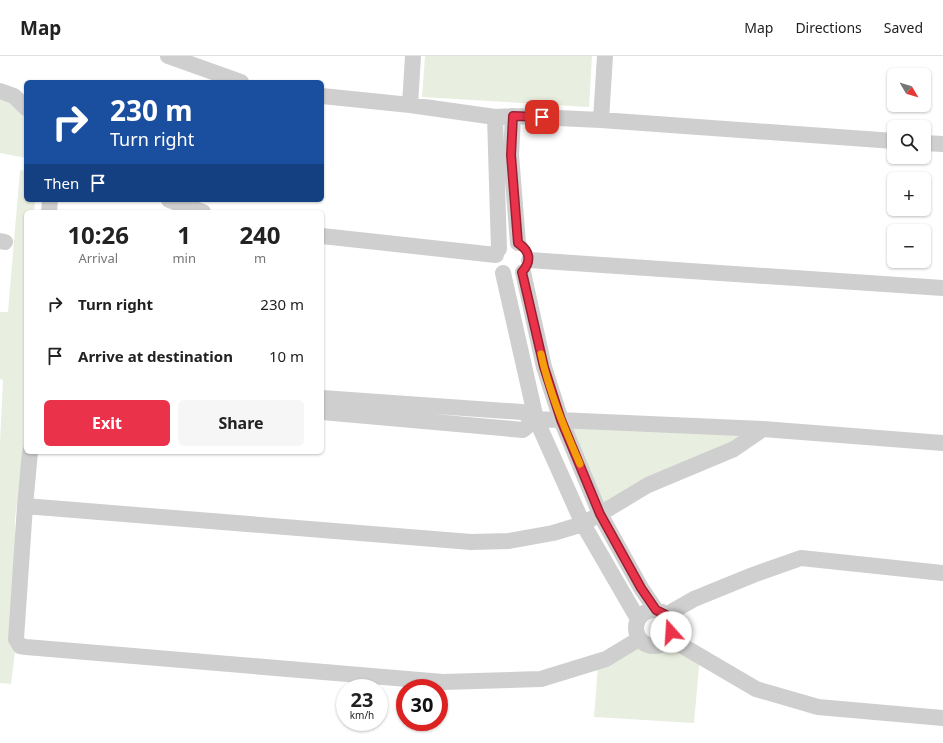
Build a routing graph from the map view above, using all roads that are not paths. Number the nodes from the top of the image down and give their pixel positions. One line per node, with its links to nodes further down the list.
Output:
1 (168, 56): 4 (street)
2 (413, 56): 7 (street)
3 (605, 56): 11 (street)
4 (235, 80)
5 (0, 91): 8 (street)
6 (324, 96): 7 (street)
7 (410, 104): 10 (street)
8 (24, 106)
9 (513, 116): 10 (street); 11 (street); 18 (street)
10 (495, 117): 19 (street)
11 (601, 120): 12 (street)
12 (887, 140)
13 (931, 143): 14 (street)
14 (943, 144)
15 (175, 202): 16 (street)
16 (197, 210)
17 (324, 236): 19 (street)
18 (518, 243): 19 (street); 20 (street)
19 (497, 252): 21 (street)
20 (526, 266): 21 (street); 22 (street); 26 (street)
21 (503, 273): 25 (street)
22 (943, 288)
23 (324, 398): 25 (street)
24 (324, 412): 25 (street)
25 (536, 419): 26 (street); 32 (street)
26 (561, 420): 27 (street); 31 (street)
27 (763, 429): 28 (street); 31 (street)
28 (943, 443)
29 (30, 454): 30 (street)
30 (24, 506): 32 (street); 37 (street)
31 (600, 514): 32 (street); 34 (street)
32 (584, 524): 35 (street)
33 (943, 573): 34 (street)
34 (661, 613): 35 (street); 36 (street)
35 (638, 619): 37 (street)
36 (668, 638): 37 (street); 38 (street)
37 (639, 639)
38 (943, 718)

